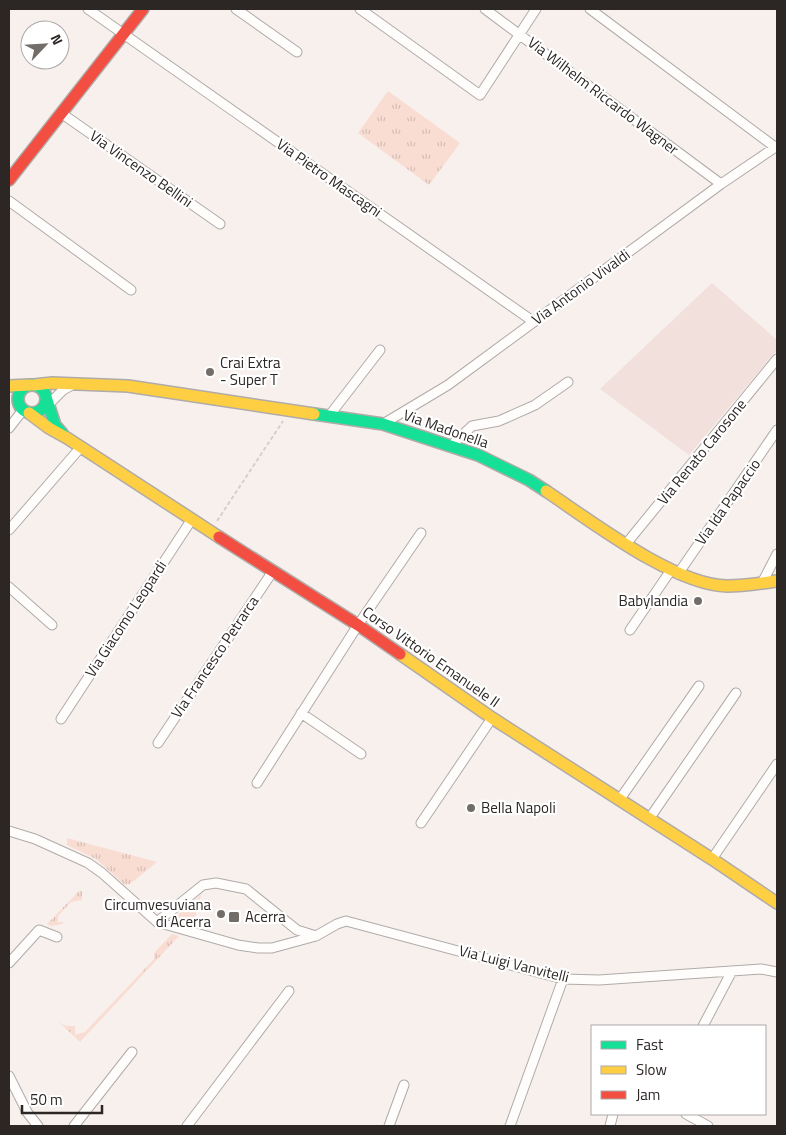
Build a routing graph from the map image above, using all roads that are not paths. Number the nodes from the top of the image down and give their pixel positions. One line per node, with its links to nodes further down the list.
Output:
1 (88, 9): 8 (street, Via Pietro Mascagni)
2 (143, 9): 8 (main road)
3 (236, 9): 10 (street)
4 (360, 9): 9 (street)
5 (485, 9): 9 (street, Via Wilhelm Riccardo Wagner)
6 (536, 9): 9 (street)
7 (590, 9): 12 (street)
8 (124, 34): 11 (main road); 18 (street, Via Pietro Mascagni)
9 (520, 34): 14 (street, Via Wilhelm Riccardo Wagner)
10 (297, 52)
11 (61, 113): 13 (main road); 16 (street, Via Vincenzo Bellini)
12 (776, 146): 14 (street, Via Antonio Vivaldi)
13 (9, 180)
14 (721, 184): 18 (street, Via Antonio Vivaldi)
15 (9, 202): 17 (street)
16 (220, 224)
17 (130, 290)
18 (534, 322): 29 (street, Via Antonio Vivaldi)
19 (380, 350): 28 (street)
20 (777, 359): 38 (street, Via Renato Carosone)
21 (568, 382): 33 (street)
22 (74, 384): 23 (main road, Via Madonella); 26 (street); 28 (main road, Via Madonella)
23 (32, 385): 24 (main road, Via Madonella); 26 (main road, Corso Vittorio Emanuele II); 27 (main road)
24 (9, 386)
25 (9, 398): 27 (main road, Corso Vittorio Emanuele II)
26 (46, 403): 27 (main road); 32 (main road, Corso Vittorio Emanuele II)
27 (24, 410): 30 (street); 32 (main road, Corso Vittorio Emanuele II)
28 (329, 416): 29 (main road, Via Madonella)
29 (383, 424): 33 (main road, Via Madonella)
30 (9, 428)
31 (777, 430): 41 (street, Via Ida Papaccio)
32 (68, 438): 34 (main road, Corso Vittorio Emanuele II)
33 (452, 445): 38 (main road, Via Madonella)
34 (82, 447): 35 (main road, Corso Vittorio Emanuele II); 36 (street)
35 (192, 519): 40 (main road, Corso Vittorio Emanuele II); 52 (street, Via Giacomo Leopardi)
36 (9, 530)
37 (421, 533): 46 (street)
38 (626, 544): 41 (main road, Via Madonella)
39 (777, 554): 43 (street)
40 (273, 571): 46 (main road, Corso Vittorio Emanuele II); 53 (street, Via Francesco Petrarca)
41 (674, 572): 43 (main road, Via Madonella); 47 (street, Via Ida Papaccio)
42 (777, 581): 43 (main road, Via Madonella)
43 (762, 583)
44 (9, 587): 45 (street)
45 (52, 624)
46 (358, 624): 50 (street); 51 (main road, Corso Vittorio Emanuele II)
47 (630, 630)
48 (699, 686): 57 (street)
49 (736, 693): 58 (street)
50 (301, 714): 54 (street); 56 (street)
51 (492, 718): 57 (main road, Corso Vittorio Emanuele II); 59 (street)
52 (61, 719)
53 (158, 743)
54 (361, 754)
55 (777, 764): 61 (street)
56 (257, 783)
57 (620, 799): 58 (main road, Corso Vittorio Emanuele II)
58 (649, 819): 61 (main road, Corso Vittorio Emanuele II)
59 (421, 823)
60 (9, 831): 63 (street, Via Luigi Vanvitelli)
61 (712, 859): 62 (main road, Corso Vittorio Emanuele II)
62 (777, 903)
63 (157, 922): 65 (street, Via Luigi Vanvitelli); 65 (street)
64 (57, 936): 66 (street)
65 (316, 936): 69 (street, Via Luigi Vanvitelli)
66 (9, 963)
67 (732, 971): 68 (street, Via Luigi Vanvitelli); 69 (street, Via Luigi Vanvitelli); 71 (street)
68 (777, 972)
69 (563, 978): 81 (street)
70 (289, 990): 79 (street)
71 (704, 1025)
72 (132, 1052): 78 (street)
73 (9, 1076): 77 (street)
74 (404, 1085): 80 (street)
75 (688, 1115): 76 (street)
76 (704, 1125)
77 (38, 1126)
78 (74, 1126)
79 (187, 1126)
80 (389, 1126)
81 (510, 1126)

